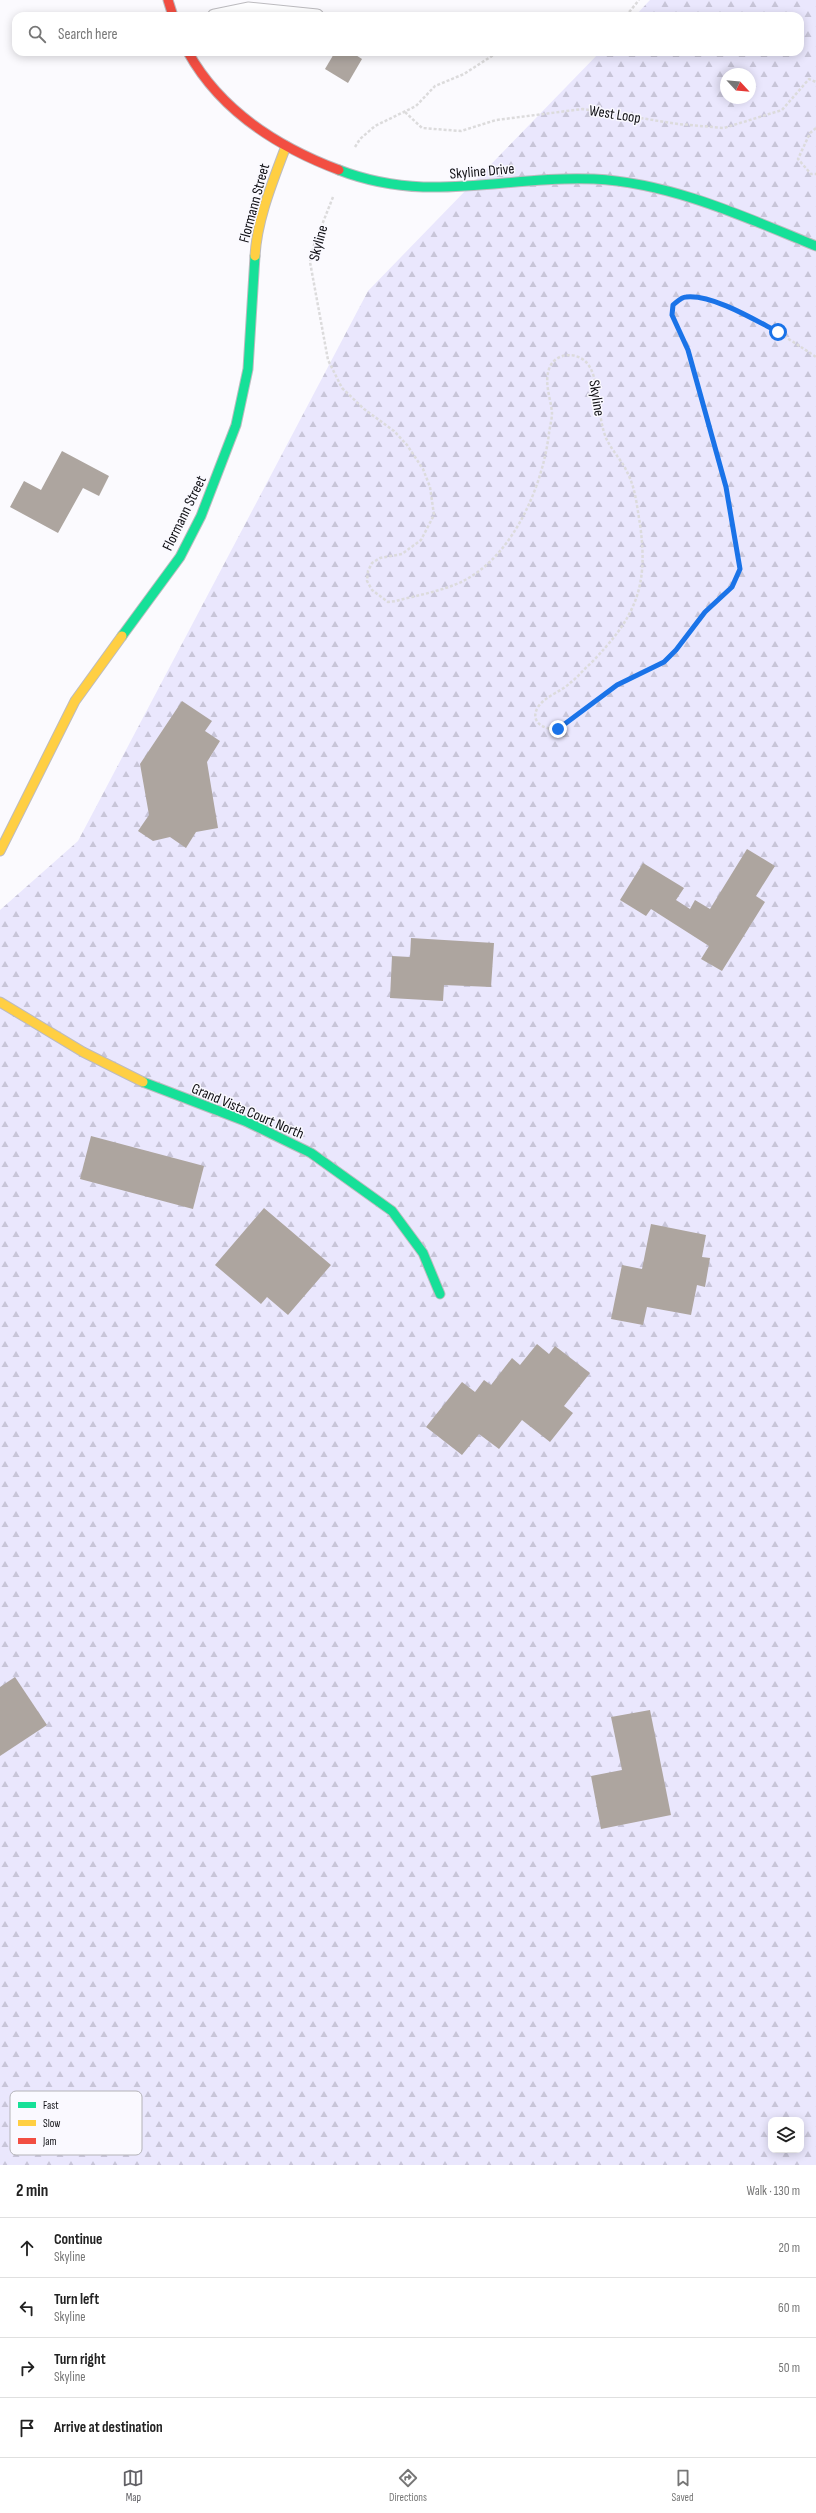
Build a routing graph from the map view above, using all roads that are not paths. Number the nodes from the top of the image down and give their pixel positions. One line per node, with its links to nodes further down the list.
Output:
1 (168, 0): 2 (street)
2 (172, 12)
3 (233, 12): 4 (lane)
4 (278, 12)
5 (191, 56): 6 (street, Skyline Drive)
6 (286, 146): 7 (street, Skyline Drive); 8 (street, Flormann Street)
7 (816, 246)
8 (0, 851)
9 (0, 1002): 10 (street, Grand Vista Court North)
10 (440, 1294)

